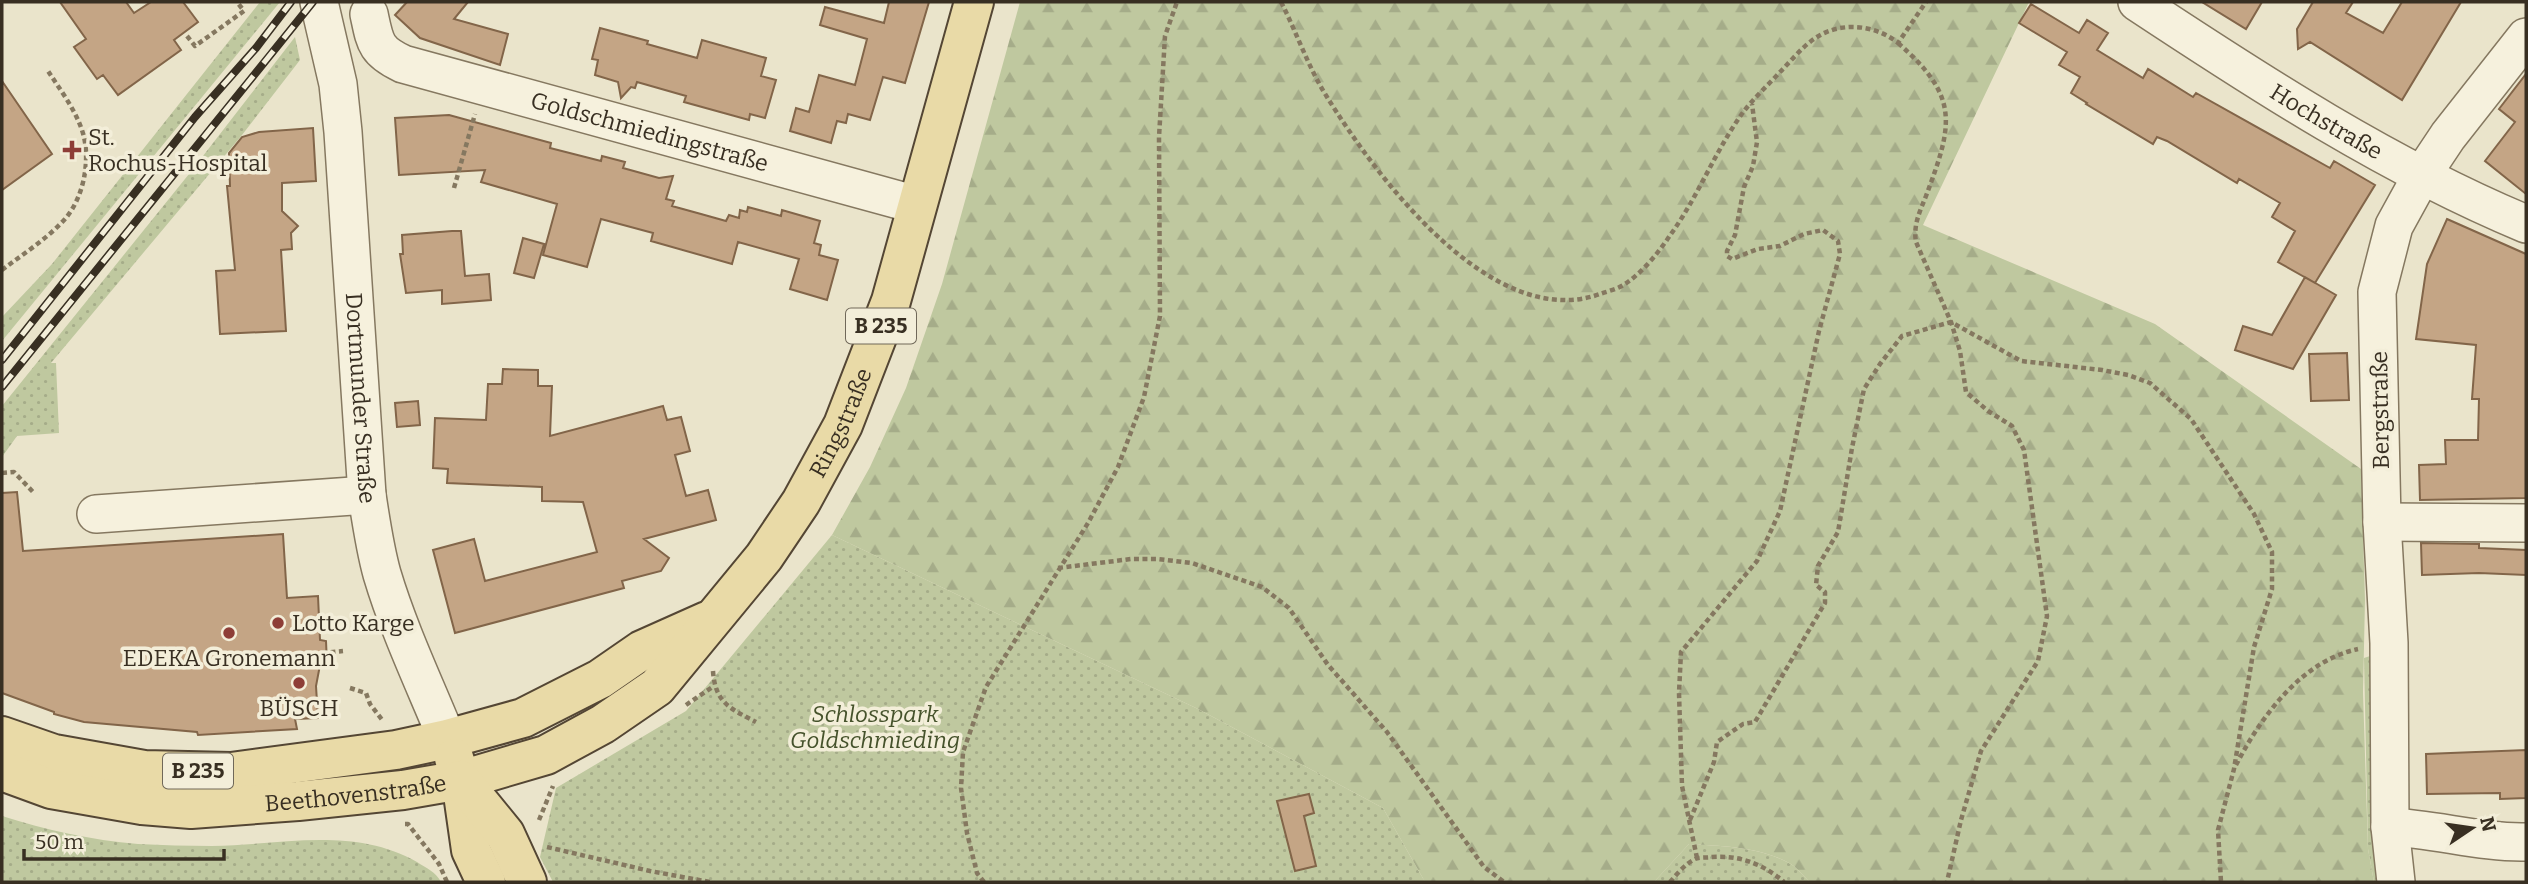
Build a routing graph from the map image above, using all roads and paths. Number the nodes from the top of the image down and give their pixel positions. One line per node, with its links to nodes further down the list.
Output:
1 (237, 2): 9 (path)
2 (974, 2): 19 (main road, Ringstraße / B 235)
3 (1177, 2): 29 (path)
4 (1281, 2): 16 (path)
5 (1926, 2): 11 (path)
6 (2137, 2): 17 (street, Hochstraße)
7 (374, 8): 8 (street); 12 (street)
8 (323, 17): 14 (street, Dortmunder Straße)
9 (187, 36)
10 (2526, 37): 17 (street, Bergstraße)
11 (1898, 43): 16 (path); 22 (path)
12 (394, 60): 14 (street); 15 (street, Goldschmiedingstraße)
13 (48, 71): 21 (path)
14 (338, 84): 25 (street, Dortmunder Straße)
15 (483, 86): 18 (path); 19 (street, Goldschmiedingstraße)
16 (1752, 104): 47 (path)
17 (2423, 175): 20 (street, Hochstraße); 27 (street, Bergstraße)
18 (454, 188)
19 (917, 205): 30 (main road, Ringstraße / B 235)
20 (2526, 224)
21 (2, 270)
22 (1951, 322): 42 (path); 47 (path); 61 (path)
23 (2, 473): 24 (path)
24 (34, 493)
25 (367, 495): 26 (street); 41 (street, Dortmunder Straße)
26 (96, 514)
27 (2382, 522): 28 (street); 31 (street, Bergstraße)
28 (2526, 523)
29 (1058, 568): 57 (path); 58 (path)
30 (715, 617): 41 (main road, Ringstraße / B 235); 44 (main road, Ringstraße / B 235)
31 (2389, 643): 42 (path); 49 (street, Bergstraße)
32 (343, 651): 33 (path)
33 (322, 653)
34 (712, 665): 38 (path)
35 (350, 688): 37 (path)
36 (391, 721): 37 (path)
37 (384, 722): 39 (path)
38 (756, 722)
39 (371, 724)
40 (2, 736): 41 (main road, Beethovenstraße / B 235)
41 (447, 739): 44 (main road, Dortmunder Straße)
42 (2234, 769): 62 (path)
43 (2, 771): 44 (main road, Beethovenstraße / B 235)
44 (461, 780): 54 (main road, Dortmunder Straße); 55 (main road, Dortmunder Straße)
45 (553, 785): 46 (path)
46 (539, 820)
47 (1690, 820): 52 (path)
48 (408, 824): 53 (path)
49 (2390, 827): 50 (street); 63 (street, Bergstraße)
50 (2526, 842)
51 (542, 846): 56 (path)
52 (1697, 858): 59 (path); 60 (path)
53 (447, 882)
54 (486, 882)
55 (527, 882)
56 (710, 882)
57 (984, 882)
58 (1504, 882)
59 (1670, 882)
60 (1784, 882)
61 (1947, 882)
62 (2221, 882)
63 (2396, 882)

